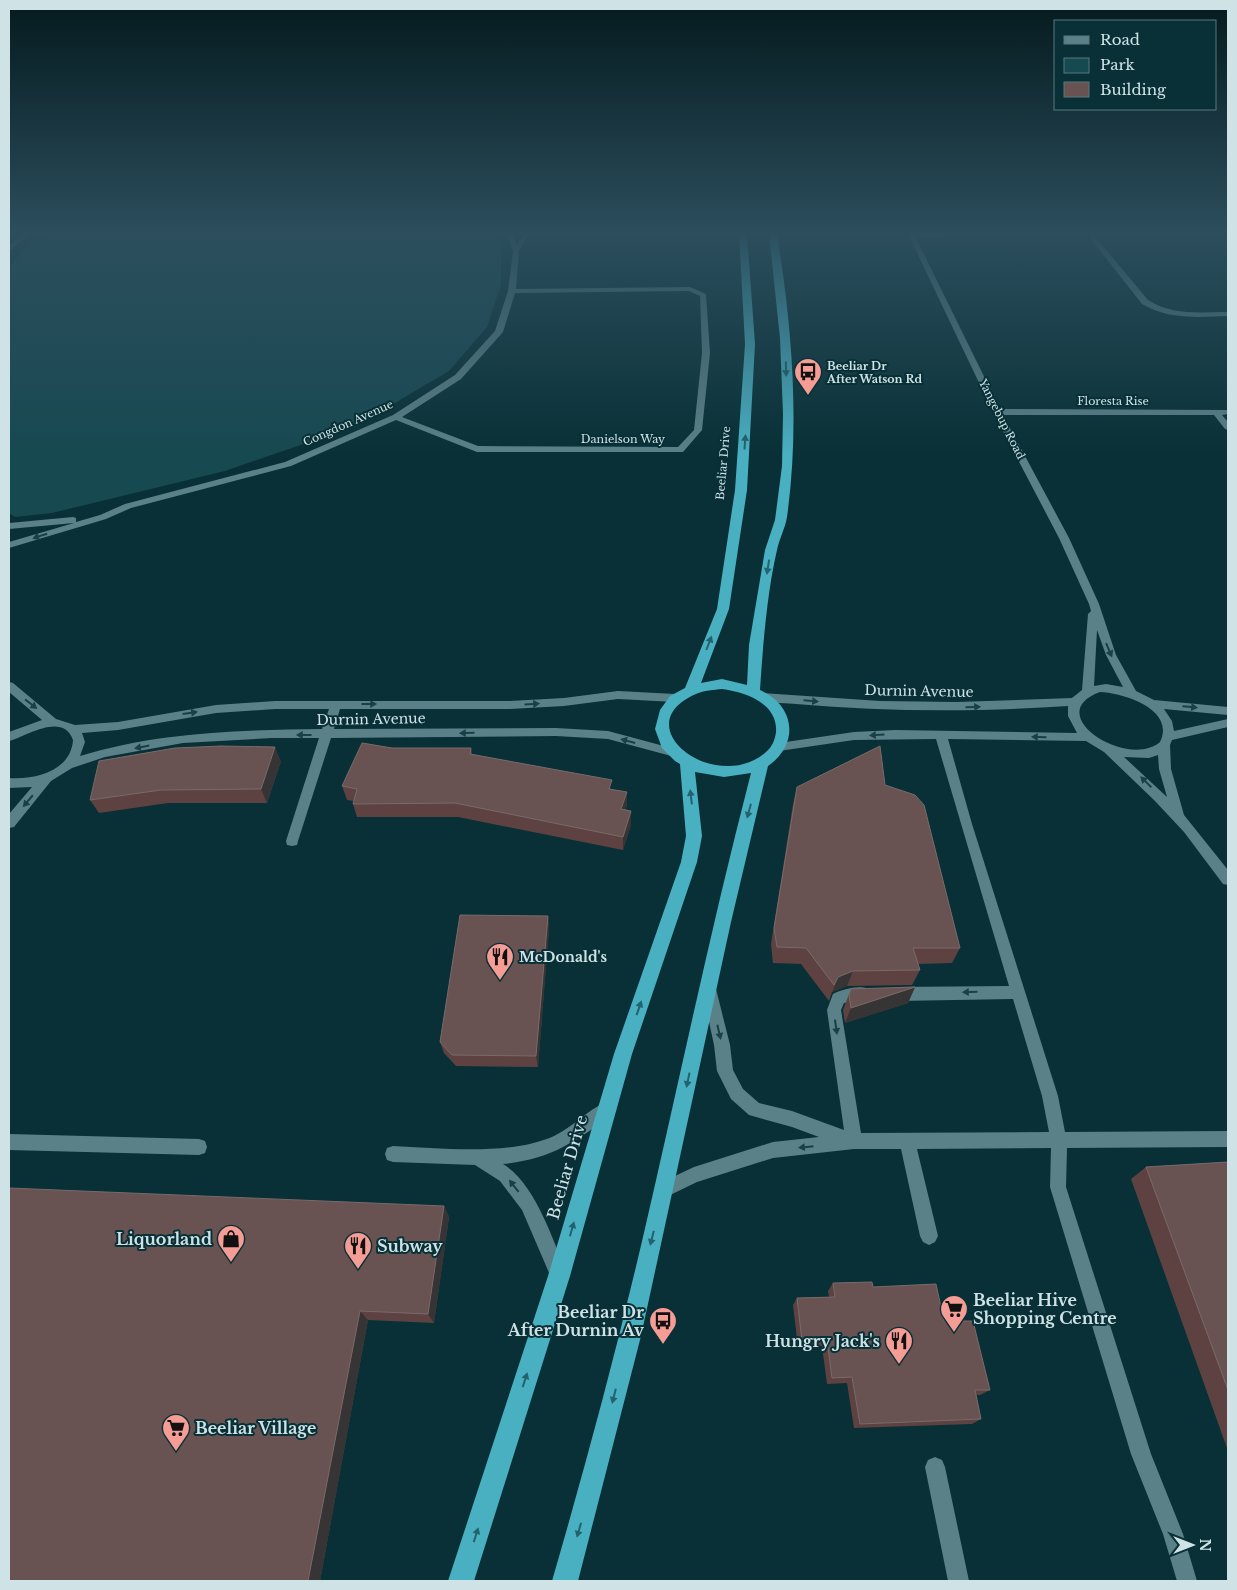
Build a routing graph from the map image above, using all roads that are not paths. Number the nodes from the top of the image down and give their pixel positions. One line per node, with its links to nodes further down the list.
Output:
1 (507, 308): 11 (street, Congdon Avenue)
2 (704, 308): 11 (street, Danielson Way)
3 (747, 308): 18 (highway, Beeliar Drive, one-way to 3)
4 (782, 308): 21 (highway, one-way to 21)
5 (947, 308): 8 (street, Yangebup Road)
6 (1156, 308): 7 (street)
7 (1228, 314)
8 (997, 412): 9 (street, Floresta Rise); 16 (street, Yangebup Road)
9 (1216, 412): 10 (street, Floresta Rise); 12 (street)
10 (1228, 412)
11 (396, 417): 13 (street, Congdon Avenue)
12 (1228, 427)
13 (103, 517): 14 (street, Congdon Avenue); 15 (street, Congdon Avenue, one-way to 15)
14 (9, 526)
15 (9, 545)
16 (1094, 604): 19 (street, Yangebup Road); 20 (street, Yangebup Road, one-way to 20)
17 (9, 686): 27 (street, one-way to 27)
18 (692, 688): 21 (highway); 22 (highway)
19 (1088, 691): 20 (street); 23 (street)
20 (1132, 693): 25 (street)
21 (758, 694): 23 (street, Durnin Avenue, one-way to 23); 35 (highway)
22 (676, 698): 24 (street, Durnin Avenue, one-way to 22); 37 (highway)
23 (1075, 702): 33 (street)
24 (336, 704): 29 (street, Durnin Avenue, one-way to 24); 31 (street)
25 (1152, 704): 26 (street, one-way to 26); 34 (street)
26 (1228, 711)
27 (52, 723): 29 (street); 30 (street)
28 (1228, 723): 34 (street)
29 (72, 729): 39 (street)
30 (10, 733)
31 (326, 735): 37 (street, Durnin Avenue, one-way to 31); 39 (street, Durnin Avenue, one-way to 39); 44 (street)
32 (941, 736): 33 (street, one-way to 32); 35 (street, one-way to 35); 47 (street)
33 (1088, 737): 36 (street)
34 (1166, 741): 36 (street); 42 (street)
35 (778, 747): 38 (highway)
36 (1104, 747): 42 (street, one-way to 36)
37 (681, 757): 38 (highway); 48 (highway, Beeliar Drive, one-way to 37)
38 (761, 764): 46 (highway, one-way to 46)
39 (67, 765): 40 (street)
40 (47, 778): 41 (street); 43 (street, one-way to 43)
41 (9, 783)
42 (1179, 818): 45 (street)
43 (9, 824)
44 (292, 841)
45 (1228, 880)
46 (708, 984): 52 (street, one-way to 52); 57 (highway, one-way to 57)
47 (1019, 992): 50 (street); 52 (street, one-way to 52)
48 (606, 1110): 56 (street); 59 (highway, Beeliar Drive, one-way to 48)
49 (1228, 1139): 50 (street)
50 (1059, 1140): 53 (street); 64 (street)
51 (9, 1142): 54 (street)
52 (854, 1142): 53 (street); 57 (street, one-way to 57)
53 (908, 1142): 58 (street)
54 (199, 1147)
55 (393, 1154): 56 (street)
56 (476, 1157): 59 (street, one-way to 56)
57 (664, 1190): 62 (highway, one-way to 62)
58 (929, 1236)
59 (559, 1276): 61 (highway, Beeliar Drive, one-way to 59)
60 (935, 1467): 63 (street)
61 (461, 1581)
62 (565, 1581)
63 (959, 1581)
64 (1187, 1581)

